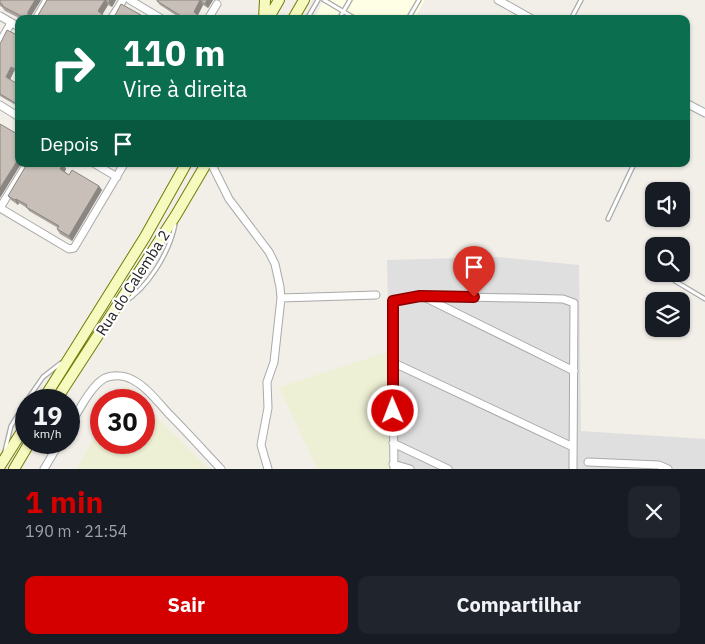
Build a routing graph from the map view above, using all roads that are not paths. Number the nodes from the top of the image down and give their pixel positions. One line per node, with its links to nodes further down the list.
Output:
1 (47, 0): 15 (street)
2 (123, 0): 16 (street)
3 (130, 0): 17 (street)
4 (265, 0): 19 (main road)
5 (279, 0): 20 (main road)
6 (304, 0): 21 (main road)
7 (318, 0): 22 (lane)
8 (324, 0): 14 (lane)
9 (350, 0): 14 (lane)
10 (419, 0): 25 (lane)
11 (498, 0): 26 (street)
12 (581, 0): 27 (lane)
13 (216, 4): 18 (street)
14 (344, 12): 23 (lane); 24 (lane)
15 (38, 15)
16 (114, 15)
17 (155, 15)
18 (210, 15)
19 (264, 15)
20 (270, 15)
21 (295, 15)
22 (309, 15)
23 (342, 15)
24 (349, 15)
25 (410, 15)
26 (525, 15)
27 (573, 15)
28 (0, 16): 29 (street)
29 (11, 23): 30 (street); 31 (street)
30 (15, 25)
31 (0, 42)
32 (0, 105): 35 (street)
33 (690, 105): 34 (street)
34 (705, 113)
35 (15, 114)
36 (25, 167): 43 (street)
37 (100, 167): 42 (street)
38 (122, 167): 42 (street)
39 (184, 167): 50 (main road, Rua do Calemba 2)
40 (209, 167): 48 (street); 55 (main road, Rua do Calemba 2)
41 (633, 167): 44 (lane)
42 (117, 177): 43 (street)
43 (0, 208)
44 (608, 219)
45 (677, 282): 49 (lane)
46 (376, 295): 48 (street)
47 (420, 296): 51 (street); 52 (street); 52 (street)
48 (281, 298): 69 (street)
49 (705, 299)
50 (70, 357): 53 (lane); 54 (main road, Rua do Calemba 2)
51 (392, 362): 59 (street); 60 (street)
52 (574, 371): 60 (street)
53 (36, 389)
54 (50, 389)
55 (63, 389)
56 (80, 409): 68 (street)
57 (15, 420): 64 (lane)
58 (15, 443): 64 (main road)
59 (393, 443): 65 (street); 71 (street)
60 (573, 447): 72 (street)
61 (23, 454): 66 (main road)
62 (53, 454): 67 (street)
63 (588, 462): 73 (street)
64 (1, 465)
65 (393, 466): 70 (street)
66 (14, 469)
67 (44, 469)
68 (221, 469)
69 (268, 469)
70 (410, 469)
71 (448, 469)
72 (573, 469)
73 (668, 469)

